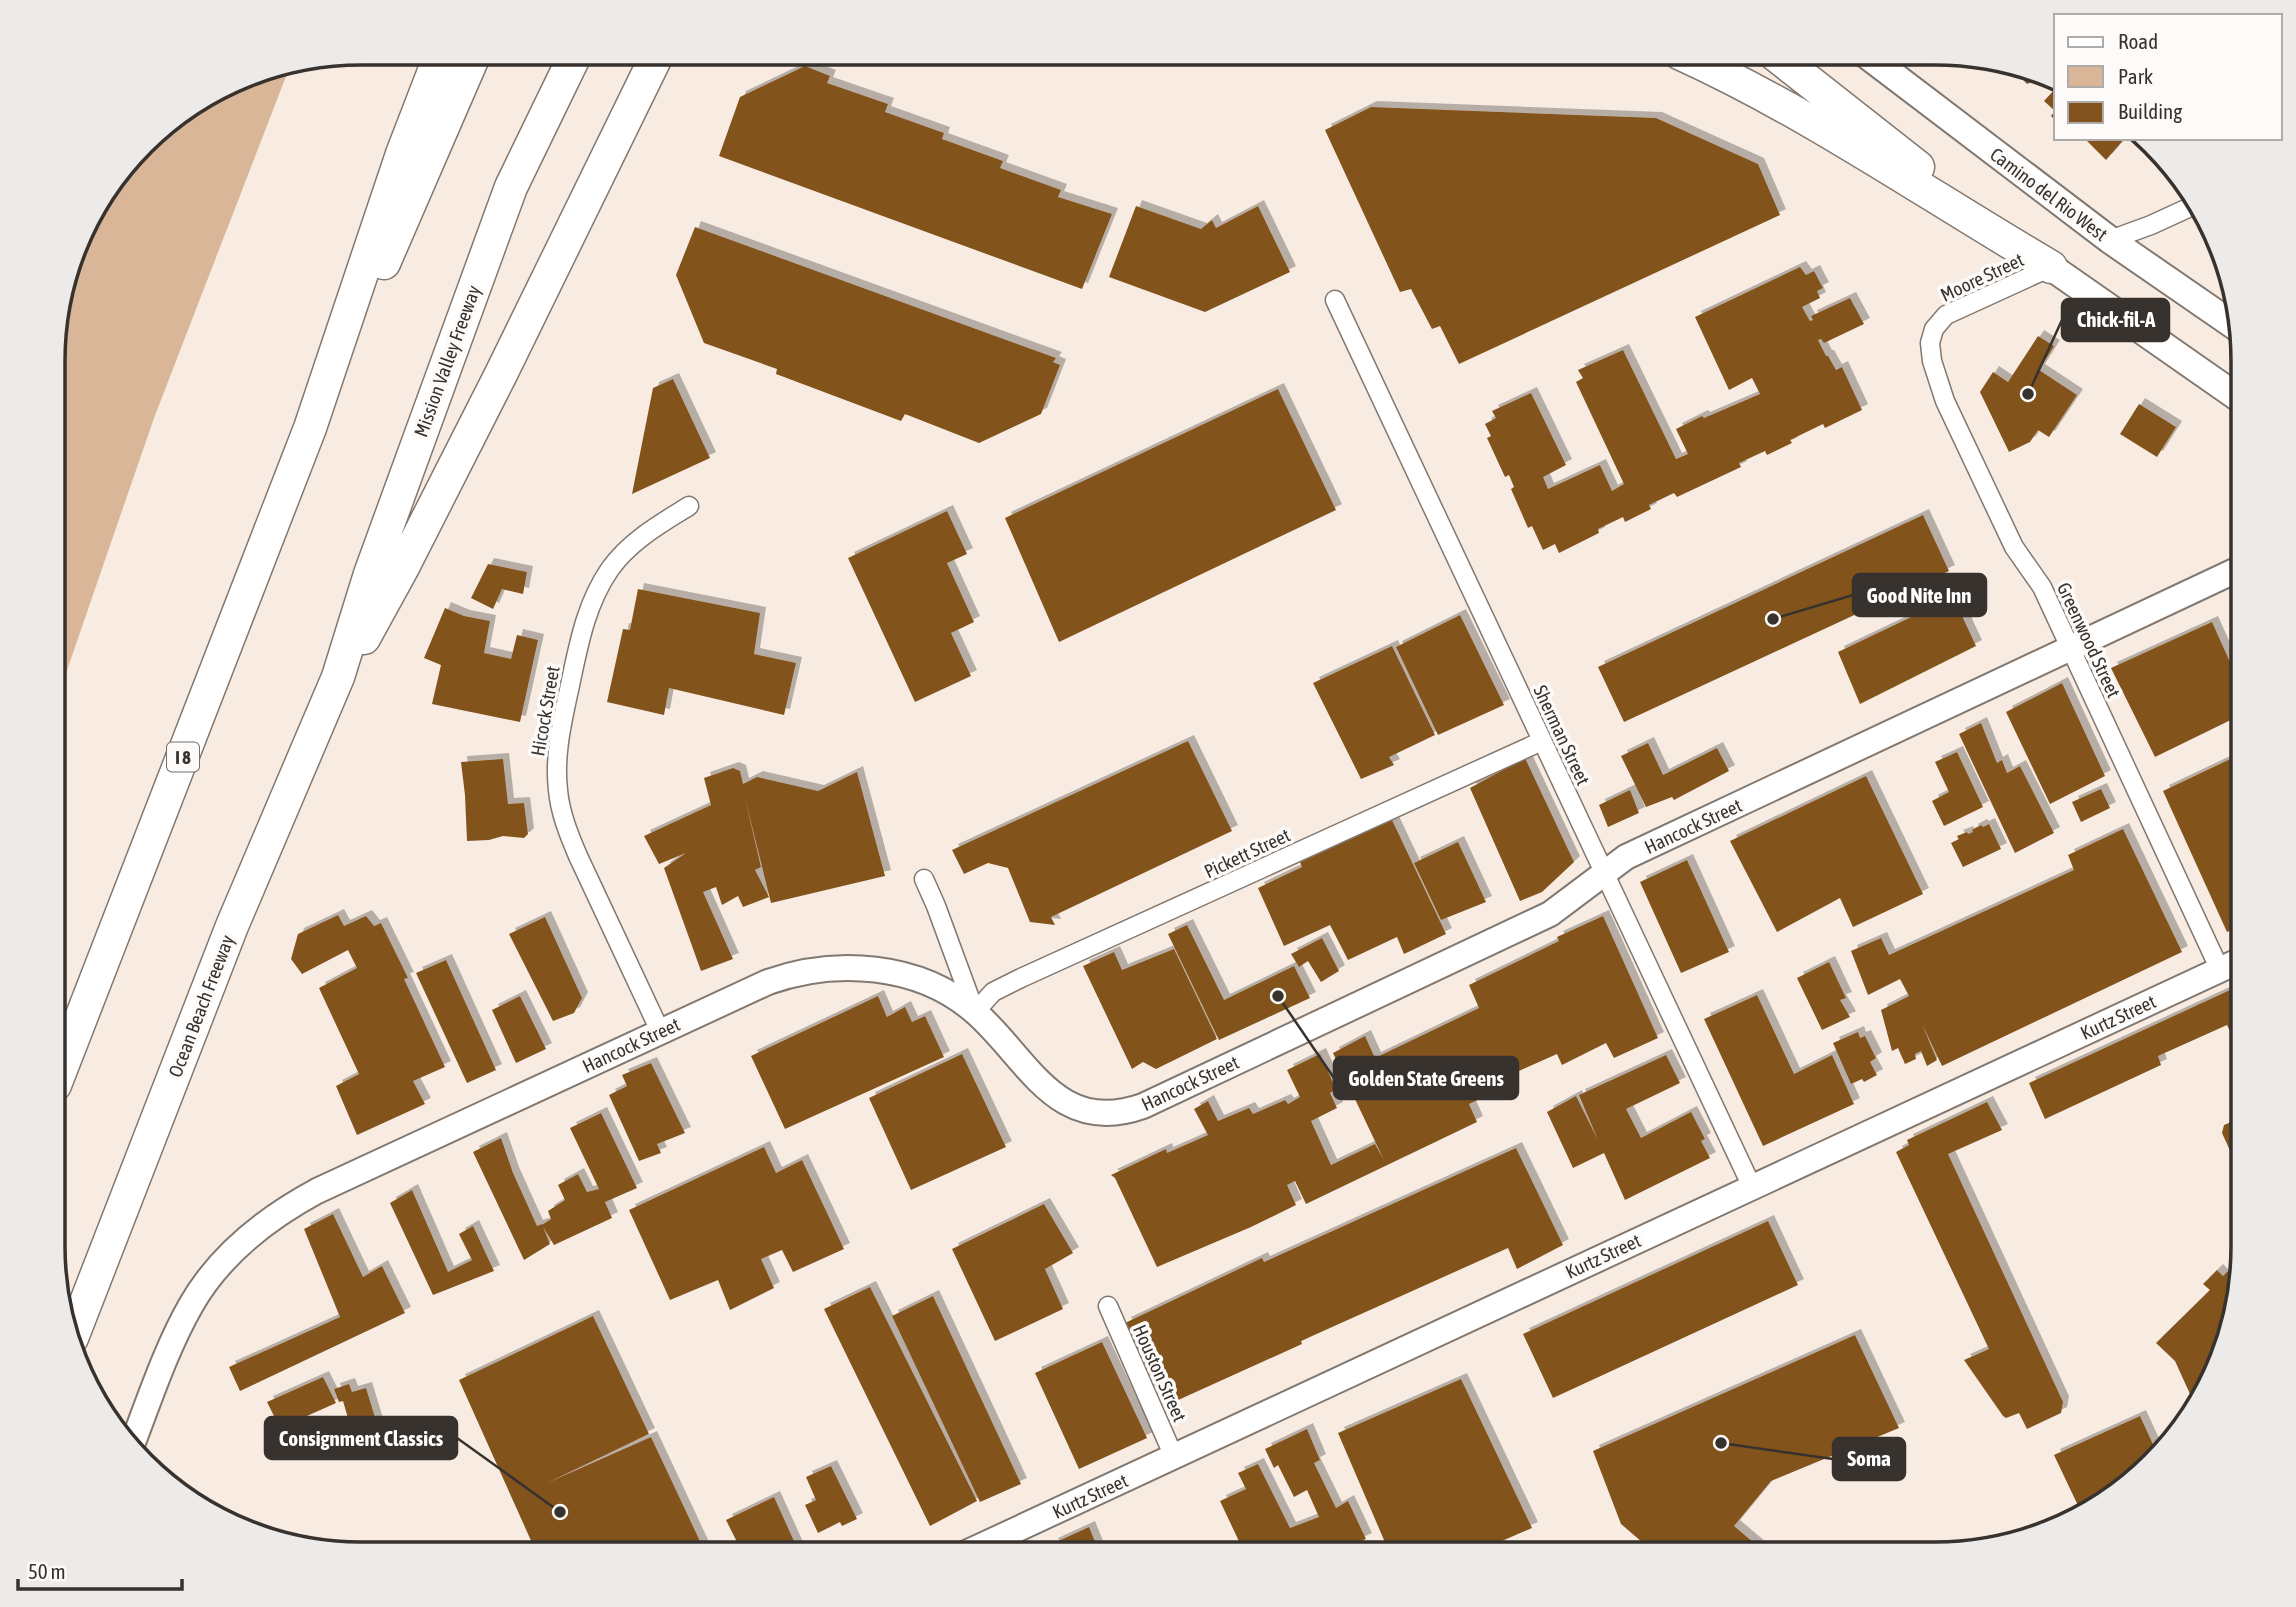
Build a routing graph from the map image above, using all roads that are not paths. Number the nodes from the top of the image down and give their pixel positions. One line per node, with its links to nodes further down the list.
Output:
1 (436, 65): 15 (highway, I 8)
2 (470, 65): 15 (highway)
3 (570, 65): 19 (highway, Mission Valley Freeway)
4 (652, 65): 19 (highway)
5 (1706, 65): 10 (highway)
6 (1788, 65): 10 (highway)
7 (1880, 65): 9 (main road, Camino del Rio West)
8 (2189, 208): 9 (street)
9 (2110, 240): 12 (main road, Camino del Rio West)
10 (2051, 267): 13 (street, Moore Street); 14 (main road)
11 (1335, 299): 20 (street, Sherman Street)
12 (2229, 322)
13 (1934, 329): 18 (street, Greenwood Street)
14 (2231, 393)
15 (310, 428): 27 (highway, I 8)
16 (689, 506): 26 (street, Hicock Street)
17 (2231, 573): 18 (street, Hancock Street)
18 (2070, 648): 21 (street, Hancock Street); 24 (street, Greenwood Street)
19 (338, 677): 30 (highway, Ocean Beach Freeway)
20 (1542, 741): 21 (street, Sherman Street); 25 (street, Pickett Street)
21 (1604, 874): 25 (street, Hancock Street); 28 (street, Sherman Street)
22 (924, 879): 25 (street)
23 (2231, 965): 24 (street, Kurtz Street)
24 (2220, 970): 28 (street, Kurtz Street)
25 (975, 1012): 26 (street, Hancock Street)
26 (660, 1031): 31 (street, Hancock Street)
27 (65, 1060)
28 (1752, 1187): 32 (street, Kurtz Street)
29 (1108, 1307): 32 (street, Houston Street)
30 (76, 1327)
31 (135, 1438)
32 (1174, 1457): 33 (street, Kurtz Street)
33 (990, 1542)

